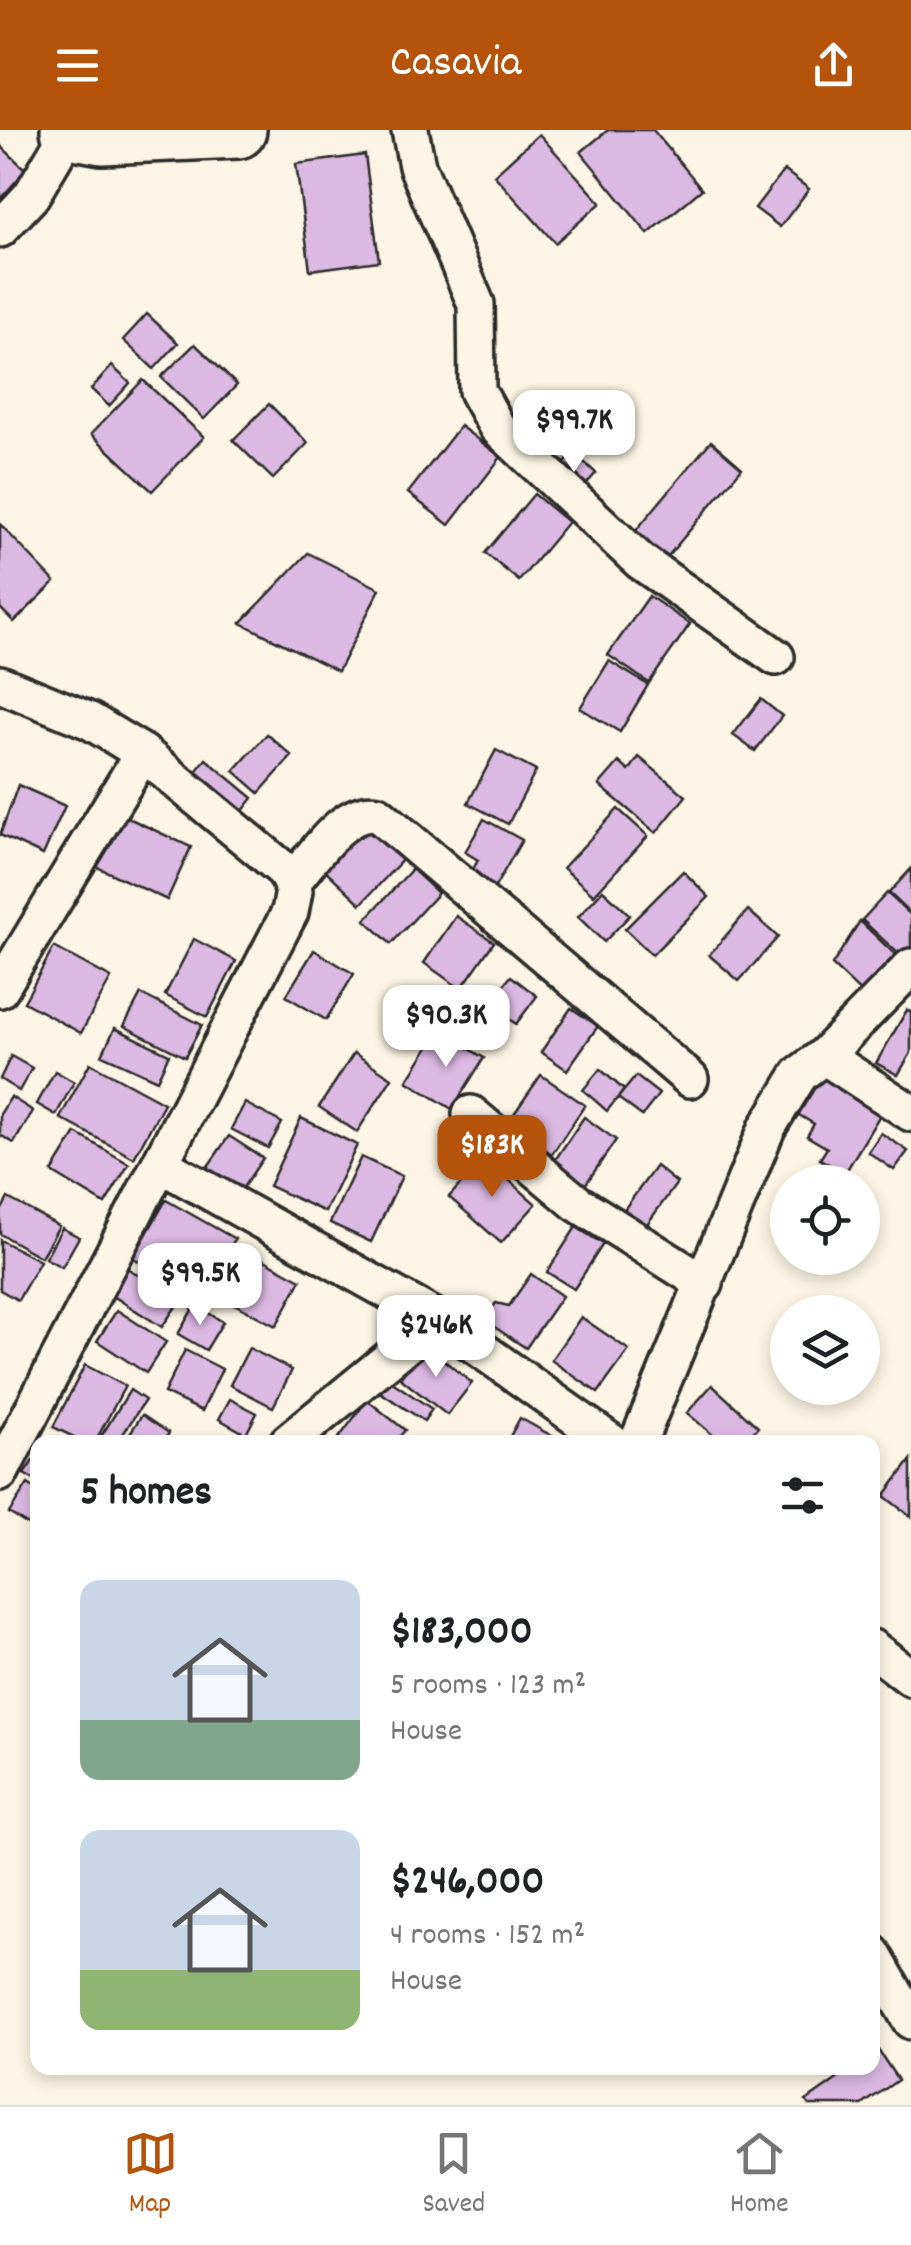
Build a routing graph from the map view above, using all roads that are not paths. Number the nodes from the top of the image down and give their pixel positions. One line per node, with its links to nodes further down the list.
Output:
1 (70, 130): 2 (main road); 4 (street)
2 (238, 130)
3 (410, 130): 5 (street)
4 (0, 230)
5 (776, 657)
6 (0, 684): 7 (street)
7 (143, 754): 8 (street); 10 (street)
8 (292, 882): 12 (street); 15 (street)
9 (911, 967): 11 (street)
10 (0, 989)
11 (824, 1056): 13 (street); 16 (street)
12 (690, 1079)
13 (911, 1113)
14 (471, 1114): 16 (street)
15 (160, 1164): 17 (street); 21 (street)
16 (705, 1284): 20 (street)
17 (438, 1319): 18 (street); 19 (street)
18 (297, 1435)
19 (601, 1435)
20 (641, 1435)
21 (0, 1472)
22 (880, 1654): 23 (street)
23 (911, 1678)
24 (880, 1967): 25 (street)
25 (911, 2021)

